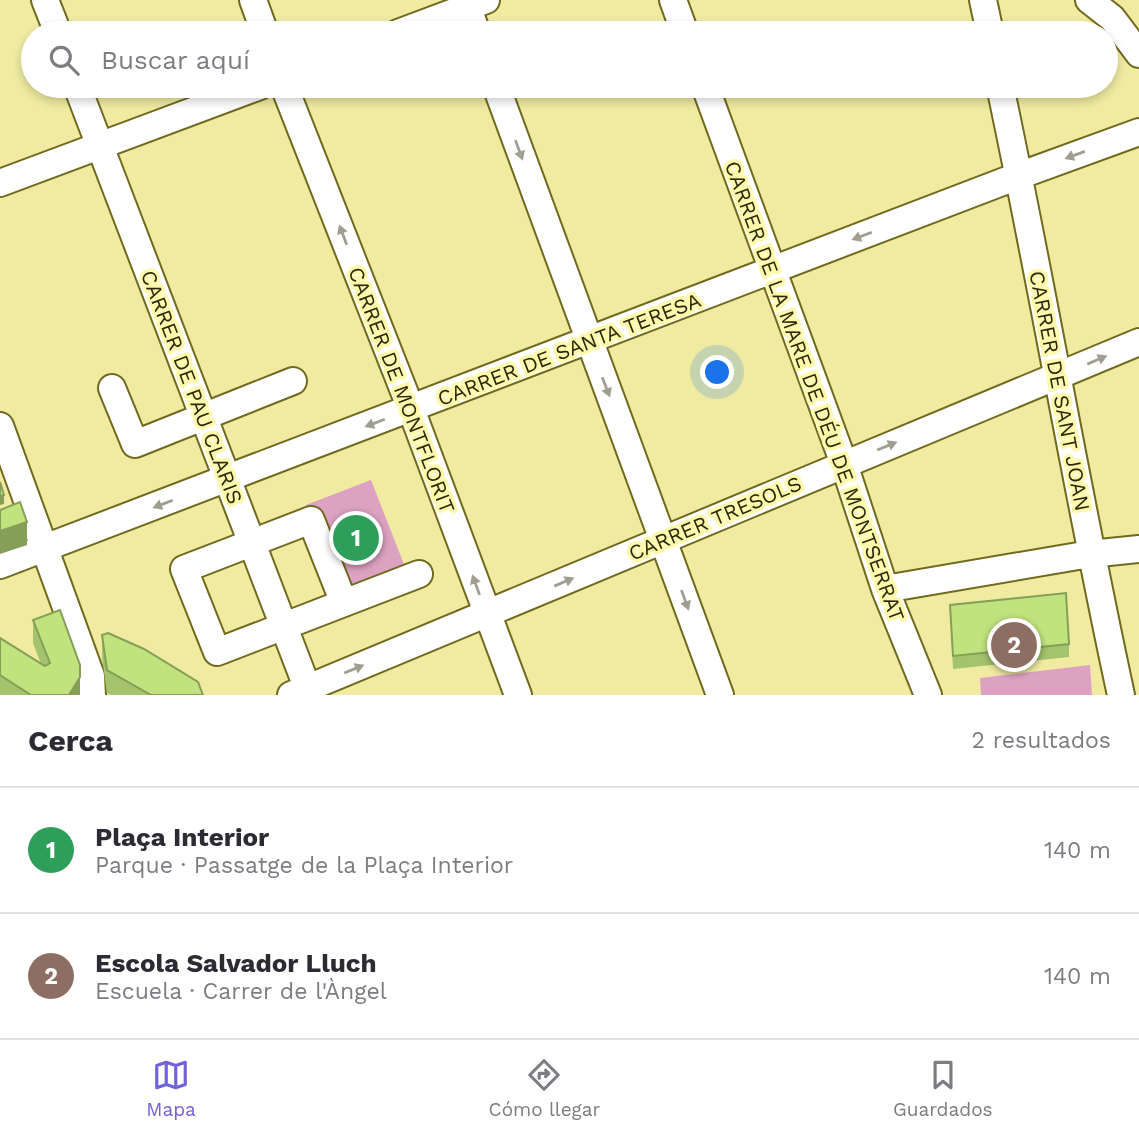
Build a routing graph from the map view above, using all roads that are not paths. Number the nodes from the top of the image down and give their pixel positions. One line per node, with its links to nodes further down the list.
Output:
1 (45, 0): 7 (street)
2 (253, 0): 8 (street)
3 (673, 0): 11 (street)
4 (983, 0): 12 (street)
5 (1089, 0): 13 (street)
6 (473, 2): 9 (street); 10 (street)
7 (53, 21)
8 (261, 21)
9 (427, 21)
10 (475, 21)
11 (681, 21)
12 (987, 21)
13 (1114, 21)
14 (1118, 26): 15 (street)
15 (1139, 54)
16 (82, 98): 23 (street, CARRER DE PAU CLARIS)
17 (227, 98): 23 (street)
18 (289, 98): 32 (street, CARRER DE MONTFLORIT, one-way to 18)
19 (500, 98): 27 (street, one-way to 27)
20 (709, 98): 26 (street, CARRER DE LA MARE DE DÉU DE MONTSERRAT)
21 (1002, 98): 24 (street, CARRER DE SANT JOAN)
22 (1139, 132): 24 (street, CARRER DE SANTA TERESA, one-way to 24)
23 (100, 145): 25 (street); 33 (street, CARRER DE PAU CLARIS)
24 (1018, 176): 26 (street, CARRER DE SANTA TERESA, one-way to 26); 29 (street, CARRER DE SANT JOAN)
25 (0, 183)
26 (774, 271): 27 (street, CARRER DE SANTA TERESA); 35 (street, CARRER DE LA MARE DE DÉU DE MONTSERRAT)
27 (589, 341): 32 (street, CARRER DE SANTA TERESA); 37 (street, one-way to 37)
28 (1139, 342): 29 (street, CARRER TRESOLS, one-way to 28)
29 (1059, 376): 35 (street, CARRER TRESOLS, one-way to 29); 41 (street, CARRER DE SANT JOAN)
30 (293, 381): 33 (street)
31 (112, 387): 33 (street)
32 (411, 409): 36 (street, CARRER DE SANTA TERESA, one-way to 36); 46 (street, CARRER DE MONTFLORIT, one-way to 32)
33 (203, 417): 36 (street, CARRER DE PAU CLARIS)
34 (0, 426): 39 (street)
35 (844, 464): 37 (street, CARRER TRESOLS); 44 (street, CARRER DE LA MARE DE DÉU DE MONTSERRAT)
36 (227, 480): 38 (street, CARRER DE PAU CLARIS); 39 (street, CARRER DE SANTA TERESA, one-way to 39)
37 (663, 539): 46 (street, CARRER TRESOLS, one-way to 37); 51 (street, one-way to 51)
38 (251, 543): 45 (street); 47 (street, CARRER DE PAU CLARIS); 47 (street)
39 (44, 549): 42 (street, CARRER DE SANTA TERESA); 49 (street)
40 (1139, 549): 41 (street)
41 (1090, 554): 44 (street); 53 (street, CARRER DE SANT JOAN)
42 (0, 565)
43 (419, 573): 45 (street)
44 (885, 589): 52 (street, CARRER DE LA MARE DE DÉU DE MONTSERRAT)
45 (344, 603): 47 (street)
46 (487, 615): 48 (street, CARRER TRESOLS, one-way to 46); 50 (street, CARRER DE MONTFLORIT)
47 (285, 626): 48 (street, CARRER DE PAU CLARIS)
48 (303, 693)
49 (92, 695)
50 (518, 695)
51 (720, 695)
52 (928, 695)
53 (1121, 695)

